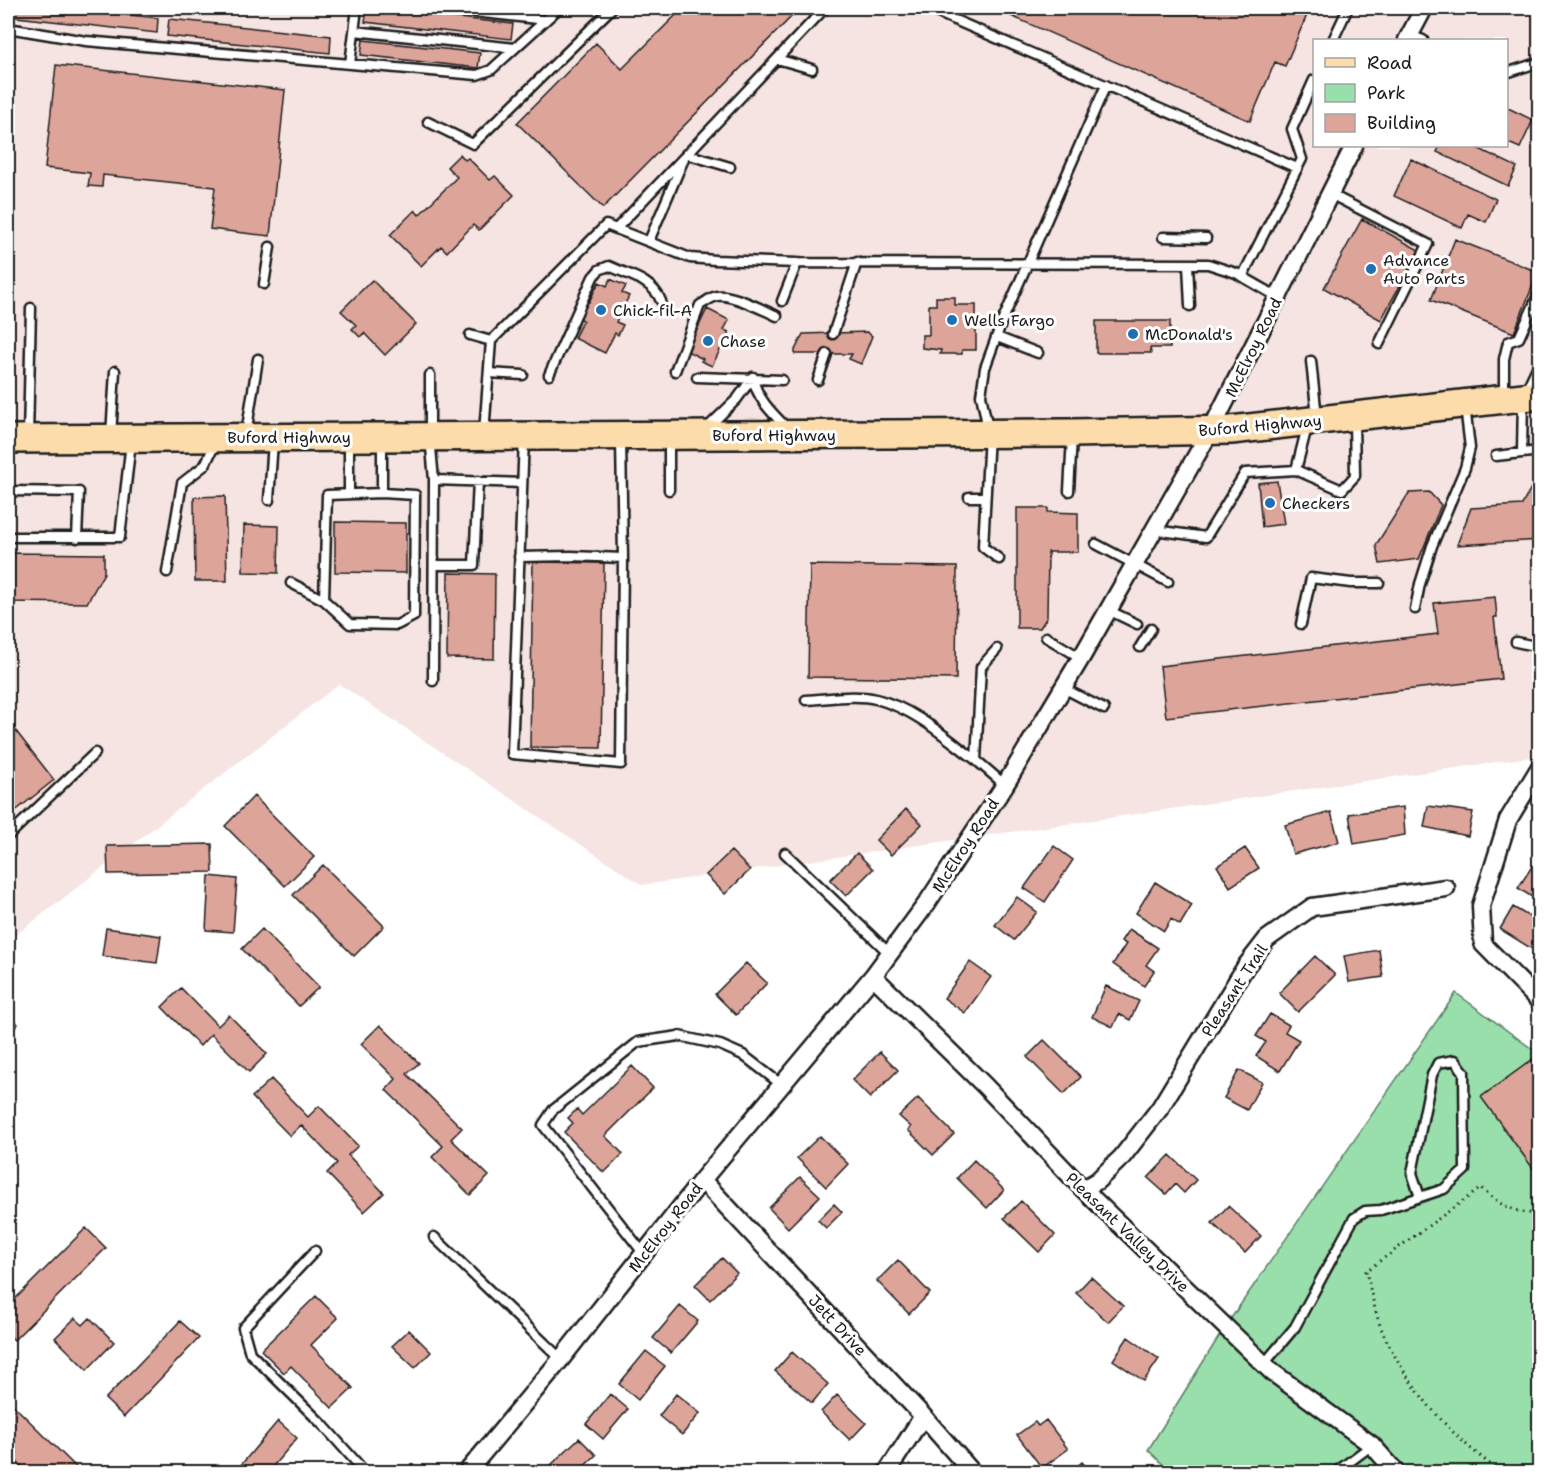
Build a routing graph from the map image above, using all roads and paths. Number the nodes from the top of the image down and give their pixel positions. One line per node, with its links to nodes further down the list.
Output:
1 (357, 8): 11 (lane)
2 (436, 8): 9 (lane)
3 (559, 8): 9 (lane)
4 (612, 8): 22 (lane)
5 (825, 8): 15 (lane)
6 (927, 8): 21 (lane)
7 (1348, 8): 12 (lane)
8 (1424, 8): 13 (street)
9 (546, 20): 14 (lane)
10 (8, 27): 17 (lane)
11 (354, 31): 14 (lane); 17 (lane)
12 (1333, 39)
13 (1413, 39)
14 (515, 48): 17 (lane)
15 (777, 58): 18 (lane); 24 (lane)
16 (1539, 62): 19 (lane)
17 (350, 64)
18 (812, 69)
19 (1508, 73)
20 (1313, 82): 26 (lane)
21 (1106, 85): 26 (lane); 35 (lane)
22 (428, 122)
23 (1354, 147): 27 (street, McElroy Road)
24 (686, 154): 25 (lane); 28 (lane); 31 (lane)
25 (730, 167)
26 (1297, 168): 37 (lane)
27 (1330, 194): 40 (street, McElroy Road); 50 (lane)
28 (616, 229): 31 (lane); 49 (lane)
29 (1163, 237): 30 (lane)
30 (1206, 238)
31 (649, 241): 34 (lane)
32 (270, 247): 38 (lane)
33 (857, 262): 34 (lane); 35 (lane); 46 (lane)
34 (797, 263): 42 (lane)
35 (1029, 263): 36 (lane); 48 (lane)
36 (1188, 264): 37 (lane); 43 (lane)
37 (1242, 277): 40 (lane)
38 (264, 284)
39 (1539, 291): 66 (lane)
40 (1278, 297): 70 (street, McElroy Road)
41 (661, 301): 61 (lane)
42 (782, 301)
43 (1190, 306)
44 (31, 308): 86 (lane)
45 (777, 316): 57 (lane)
46 (833, 334)
47 (470, 335): 49 (lane)
48 (997, 337): 51 (lane); 72 (lane)
49 (491, 341): 58 (lane)
50 (1379, 344)
51 (1038, 353)
52 (827, 354): 65 (lane)
53 (258, 359): 85 (lane)
54 (1311, 361): 69 (lane)
55 (1539, 361): 66 (lane)
56 (115, 370): 83 (lane)
57 (675, 371)
58 (489, 374): 60 (lane); 76 (lane)
59 (430, 375): 82 (lane)
60 (524, 375)
61 (549, 375)
62 (698, 377): 63 (lane)
63 (753, 377): 64 (lane); 74 (lane); 75 (lane)
64 (782, 380)
65 (818, 380)
66 (1522, 397): 67 (main road, Buford Highway); 88 (lane)
67 (1464, 404): 68 (main road, Buford Highway); 91 (lane)
68 (1354, 416): 69 (main road, Buford Highway); 92 (lane)
69 (1313, 421): 70 (main road, Buford Highway); 92 (lane)
70 (1211, 430): 71 (main road, Buford Highway); 104 (street, McElroy Road)
71 (1072, 433): 72 (main road, Buford Highway); 98 (lane)
72 (989, 434): 75 (main road, Buford Highway); 102 (lane)
73 (669, 435): 74 (main road, Buford Highway); 78 (main road, Buford Highway); 97 (lane)
74 (698, 435): 75 (main road, Buford Highway)
75 (792, 435)
76 (483, 436): 77 (main road, Buford Highway); 82 (main road, Buford Highway)
77 (524, 436): 78 (main road, Buford Highway); 95 (lane)
78 (621, 436): 109 (lane)
79 (273, 437): 80 (main road, Buford Highway); 85 (main road, Buford Highway); 103 (lane)
80 (349, 437): 81 (main road, Buford Highway); 99 (lane)
81 (382, 437): 82 (main road, Buford Highway); 100 (lane)
82 (430, 437): 93 (lane)
83 (121, 438): 84 (main road, Buford Highway); 86 (main road, Buford Highway); 106 (lane)
84 (218, 438): 85 (main road, Buford Highway); 113 (lane)
85 (245, 438)
86 (18, 439)
87 (1539, 451): 88 (lane)
88 (1522, 453): 89 (lane)
89 (1496, 456)
90 (1455, 465): 91 (lane)
91 (1465, 468): 118 (lane)
92 (1296, 470): 104 (lane)
93 (434, 480): 94 (lane); 111 (lane)
94 (478, 481): 95 (lane); 111 (lane)
95 (522, 483): 108 (lane)
96 (8, 490): 106 (lane)
97 (669, 490)
98 (1069, 491)
99 (348, 494): 100 (lane); 117 (lane)
100 (382, 494): 117 (lane)
101 (969, 497): 102 (lane)
102 (985, 497): 110 (lane)
103 (269, 500)
104 (1154, 530): 112 (street, McElroy Road)
105 (8, 537): 106 (lane)
106 (77, 538)
107 (1096, 544): 112 (lane)
108 (519, 557): 109 (lane); 109 (lane)
109 (623, 558)
110 (999, 559)
111 (435, 565): 129 (lane)
112 (1133, 565): 114 (lane); 119 (street, McElroy Road)
113 (167, 572)
114 (1168, 582)
115 (291, 583): 117 (lane)
116 (1379, 584): 121 (lane)
117 (324, 600)
118 (1415, 609)
119 (1108, 610): 120 (lane); 128 (street, McElroy Road)
120 (1137, 624)
121 (1300, 624)
122 (1151, 629): 125 (lane)
123 (1046, 637): 128 (lane)
124 (1516, 642): 126 (lane)
125 (1140, 647)
126 (1539, 647)
127 (997, 649): 134 (lane)
128 (1081, 658): 130 (street, McElroy Road)
129 (433, 681)
130 (1063, 688): 132 (lane); 136 (street, McElroy Road)
131 (806, 700): 134 (lane)
132 (1104, 709)
133 (94, 753): 137 (lane)
134 (976, 760): 136 (lane)
135 (1539, 767): 142 (street)
136 (1005, 785): 140 (street, McElroy Road)
137 (8, 836)
138 (785, 853): 140 (lane)
139 (1446, 888): 145 (street, Pleasant Trail)
140 (890, 954): 141 (street, McElroy Road)
141 (873, 976): 143 (street, McElroy Road); 145 (street, Pleasant Valley Drive)
142 (1539, 1002)
143 (782, 1085): 144 (street, McElroy Road); 150 (lane)
144 (702, 1180): 150 (street, McElroy Road); 153 (street, Jett Drive)
145 (1083, 1189): 152 (street, Pleasant Valley Drive)
146 (1420, 1197): 146 (lane); 152 (lane)
147 (1539, 1214): 161 (path)
148 (434, 1237): 151 (lane)
149 (315, 1251): 155 (lane)
150 (644, 1255): 151 (street, McElroy Road)
151 (561, 1359): 156 (street, McElroy Road)
152 (1264, 1364): 154 (street, Pleasant Valley Drive)
153 (923, 1416): 157 (street); 158 (street, Jett Drive)
154 (1372, 1445): 159 (lane); 160 (street, Pleasant Valley Drive)
155 (365, 1473)
156 (467, 1473)
157 (887, 1473)
158 (972, 1473)
159 (1336, 1473)
160 (1396, 1473)
161 (1499, 1473)

